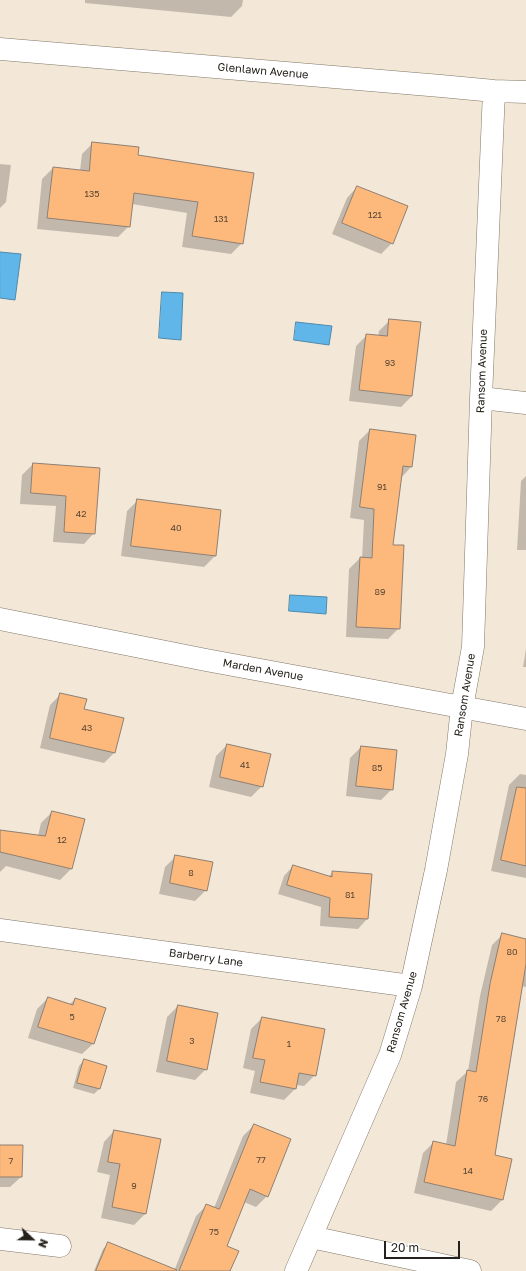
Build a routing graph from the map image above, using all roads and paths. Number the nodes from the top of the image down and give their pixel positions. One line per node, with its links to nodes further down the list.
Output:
1 (0, 49): 2 (street, Glenlawn Avenue)
2 (494, 91): 3 (street, Glenlawn Avenue); 4 (street, Ransom Avenue)
3 (526, 92)
4 (481, 398): 5 (street); 7 (street, Ransom Avenue)
5 (526, 404)
6 (0, 619): 7 (street, Marden Avenue)
7 (462, 707): 8 (street, Marden Avenue); 10 (street, Ransom Avenue)
8 (526, 719)
9 (0, 930): 10 (street, Barberry Lane)
10 (411, 986): 11 (street, Ransom Avenue)
11 (311, 1237): 14 (street, Ransom Avenue); 15 (street)
12 (0, 1239): 13 (street)
13 (60, 1246)
14 (296, 1271)
15 (470, 1271)

